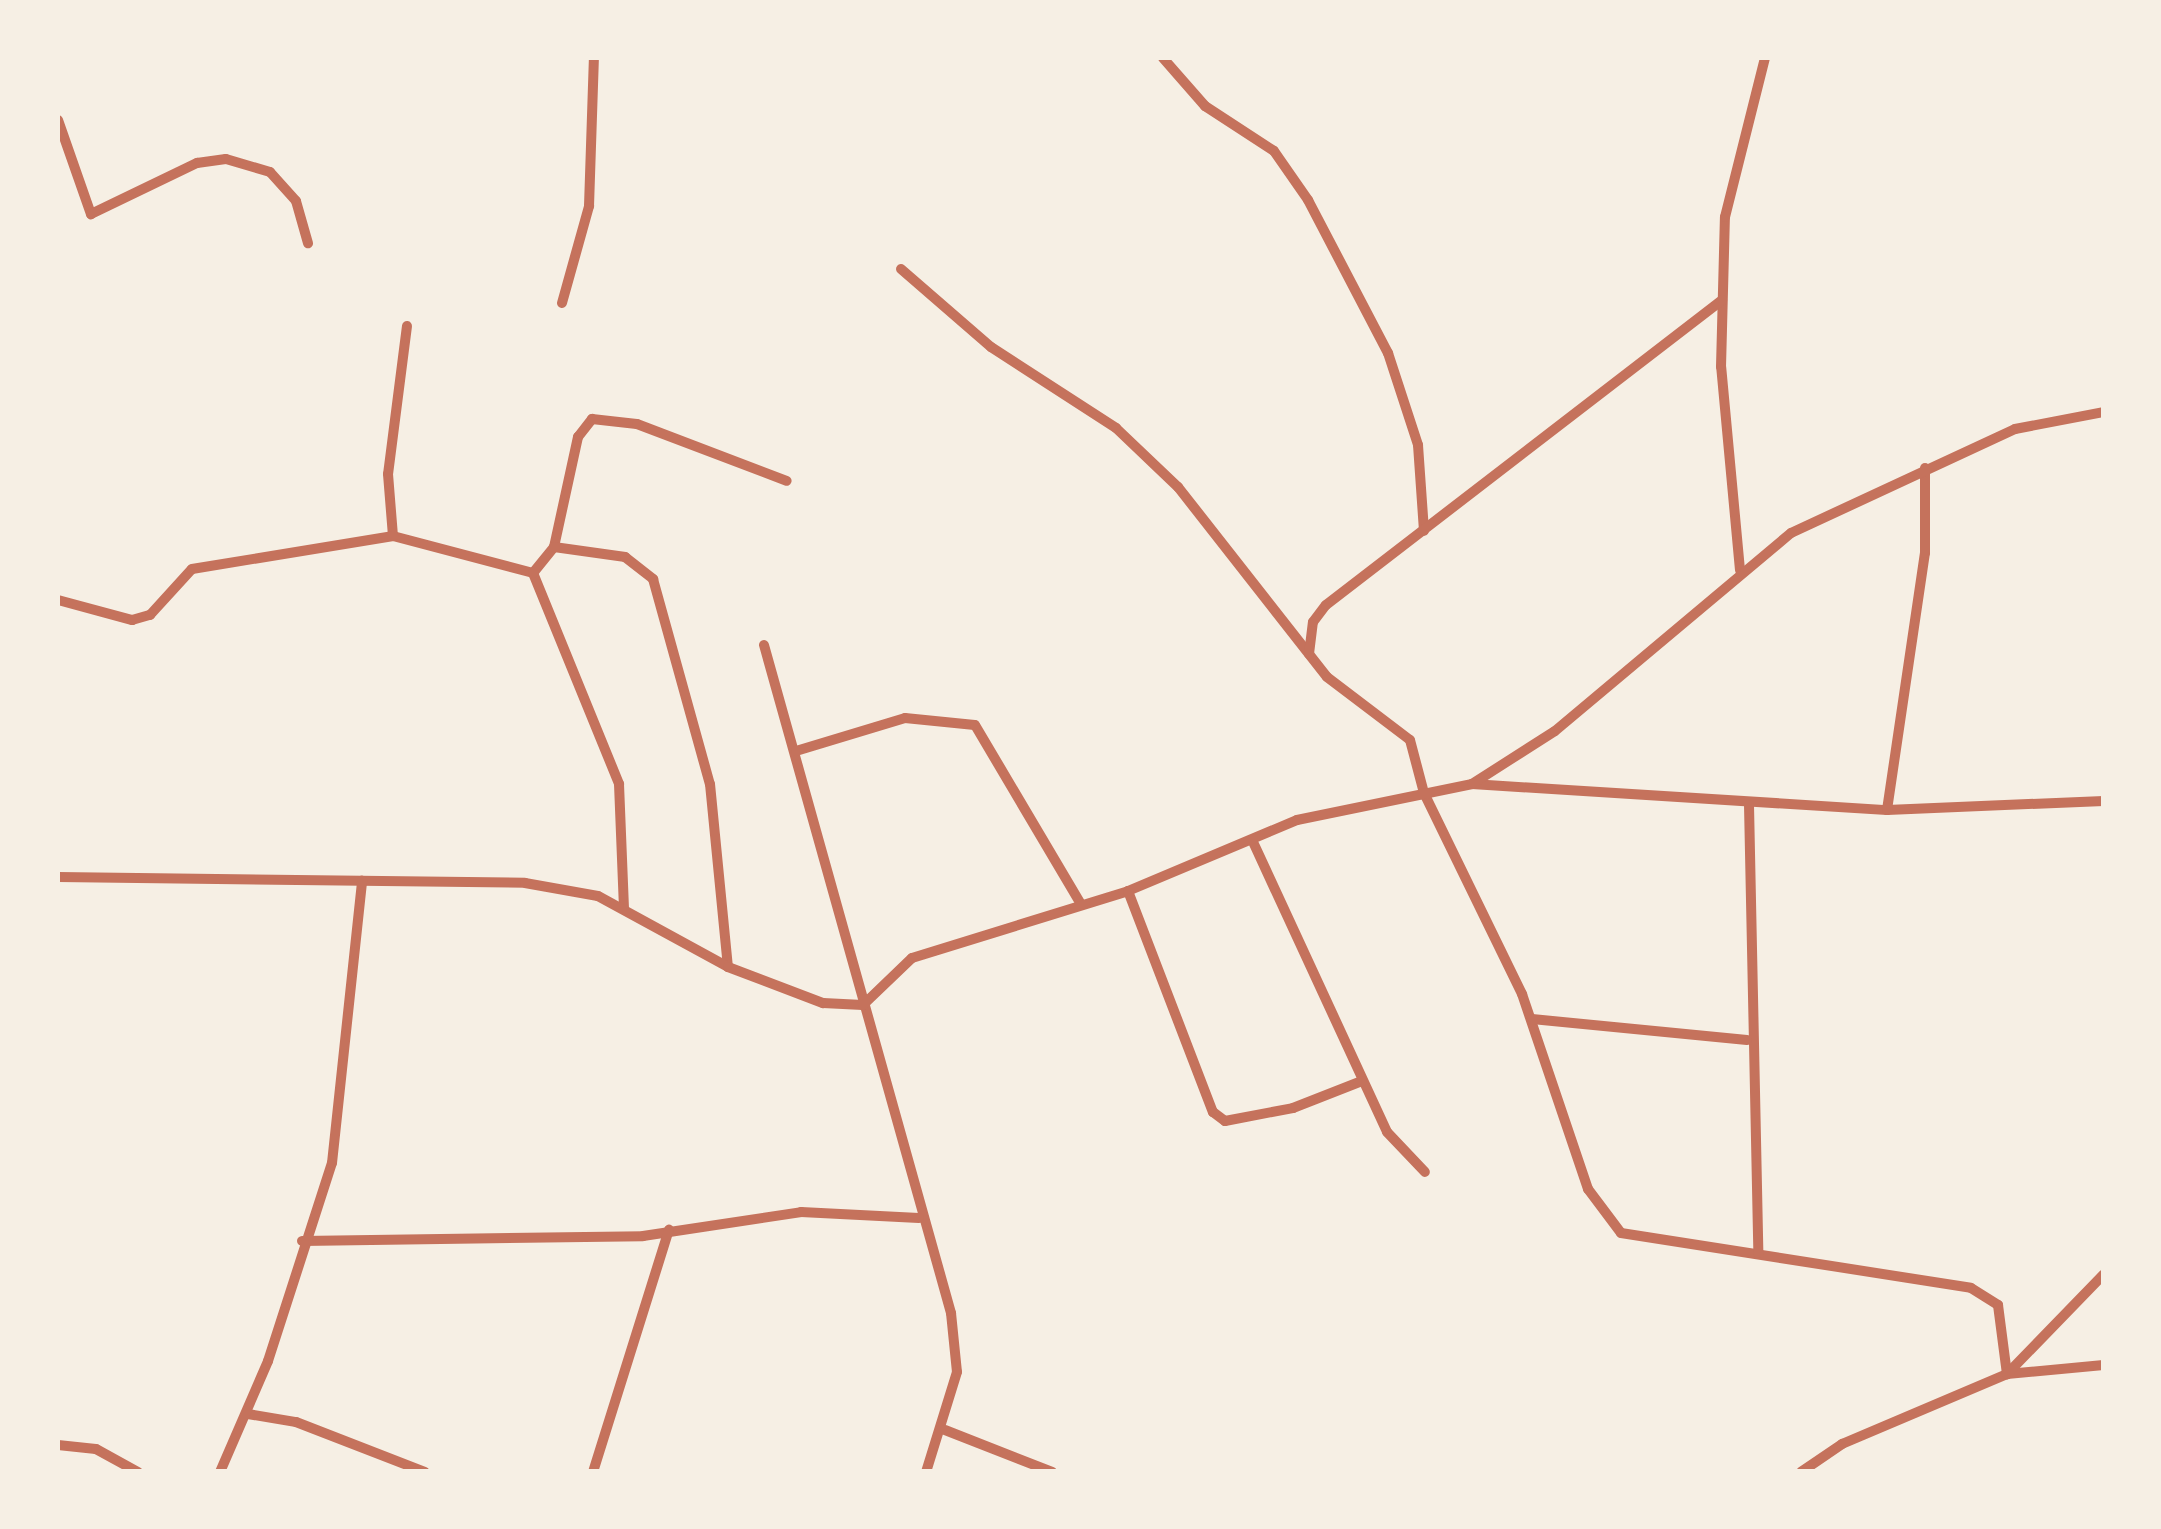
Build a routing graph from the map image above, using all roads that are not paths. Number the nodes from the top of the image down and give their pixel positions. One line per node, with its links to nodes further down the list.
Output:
1 (594, 58): 8 (street)
2 (1163, 58): 13 (street)
3 (1764, 58): 7 (street)
4 (58, 120): 5 (street)
5 (308, 243)
6 (901, 269): 20 (street)
7 (1722, 300): 13 (street); 16 (street)
8 (562, 304)
9 (408, 326): 14 (street)
10 (2104, 412): 11 (street)
11 (1925, 468): 16 (street); 26 (street)
12 (787, 481): 15 (street)
13 (1424, 531): 20 (street)
14 (393, 536): 17 (street); 18 (street)
15 (554, 547): 17 (street); 33 (street)
16 (1740, 570): 22 (street)
17 (533, 573): 32 (street)
18 (58, 600)
19 (764, 645): 21 (street)
20 (1309, 655): 23 (street)
21 (796, 751): 31 (street); 34 (street)
22 (1472, 784): 23 (street); 25 (street)
23 (1424, 793): 27 (street); 35 (street)
24 (2104, 801): 26 (street)
25 (1748, 805): 26 (street); 36 (street)
26 (1887, 810)
27 (1254, 844): 30 (street); 37 (street)
28 (58, 877): 29 (street)
29 (362, 881): 32 (street); 41 (street)
30 (1128, 891): 31 (street); 37 (street)
31 (1081, 904): 34 (street)
32 (624, 908): 33 (street)
33 (728, 968): 34 (street)
34 (862, 1004): 39 (street)
35 (1532, 1020): 36 (street); 42 (street)
36 (1747, 1040): 42 (street)
37 (1362, 1081): 38 (street)
38 (1425, 1172)
39 (920, 1218): 40 (street); 47 (street)
40 (669, 1230): 41 (street); 52 (street)
41 (302, 1241): 46 (street)
42 (1758, 1253): 45 (street)
43 (2104, 1274): 45 (street)
44 (2104, 1365): 45 (street)
45 (2007, 1374): 55 (street)
46 (248, 1414): 50 (street); 51 (street)
47 (945, 1430): 53 (street); 54 (street)
48 (58, 1444): 49 (street)
49 (138, 1472)
50 (220, 1472)
51 (424, 1472)
52 (593, 1472)
53 (926, 1472)
54 (1052, 1472)
55 (1802, 1472)

